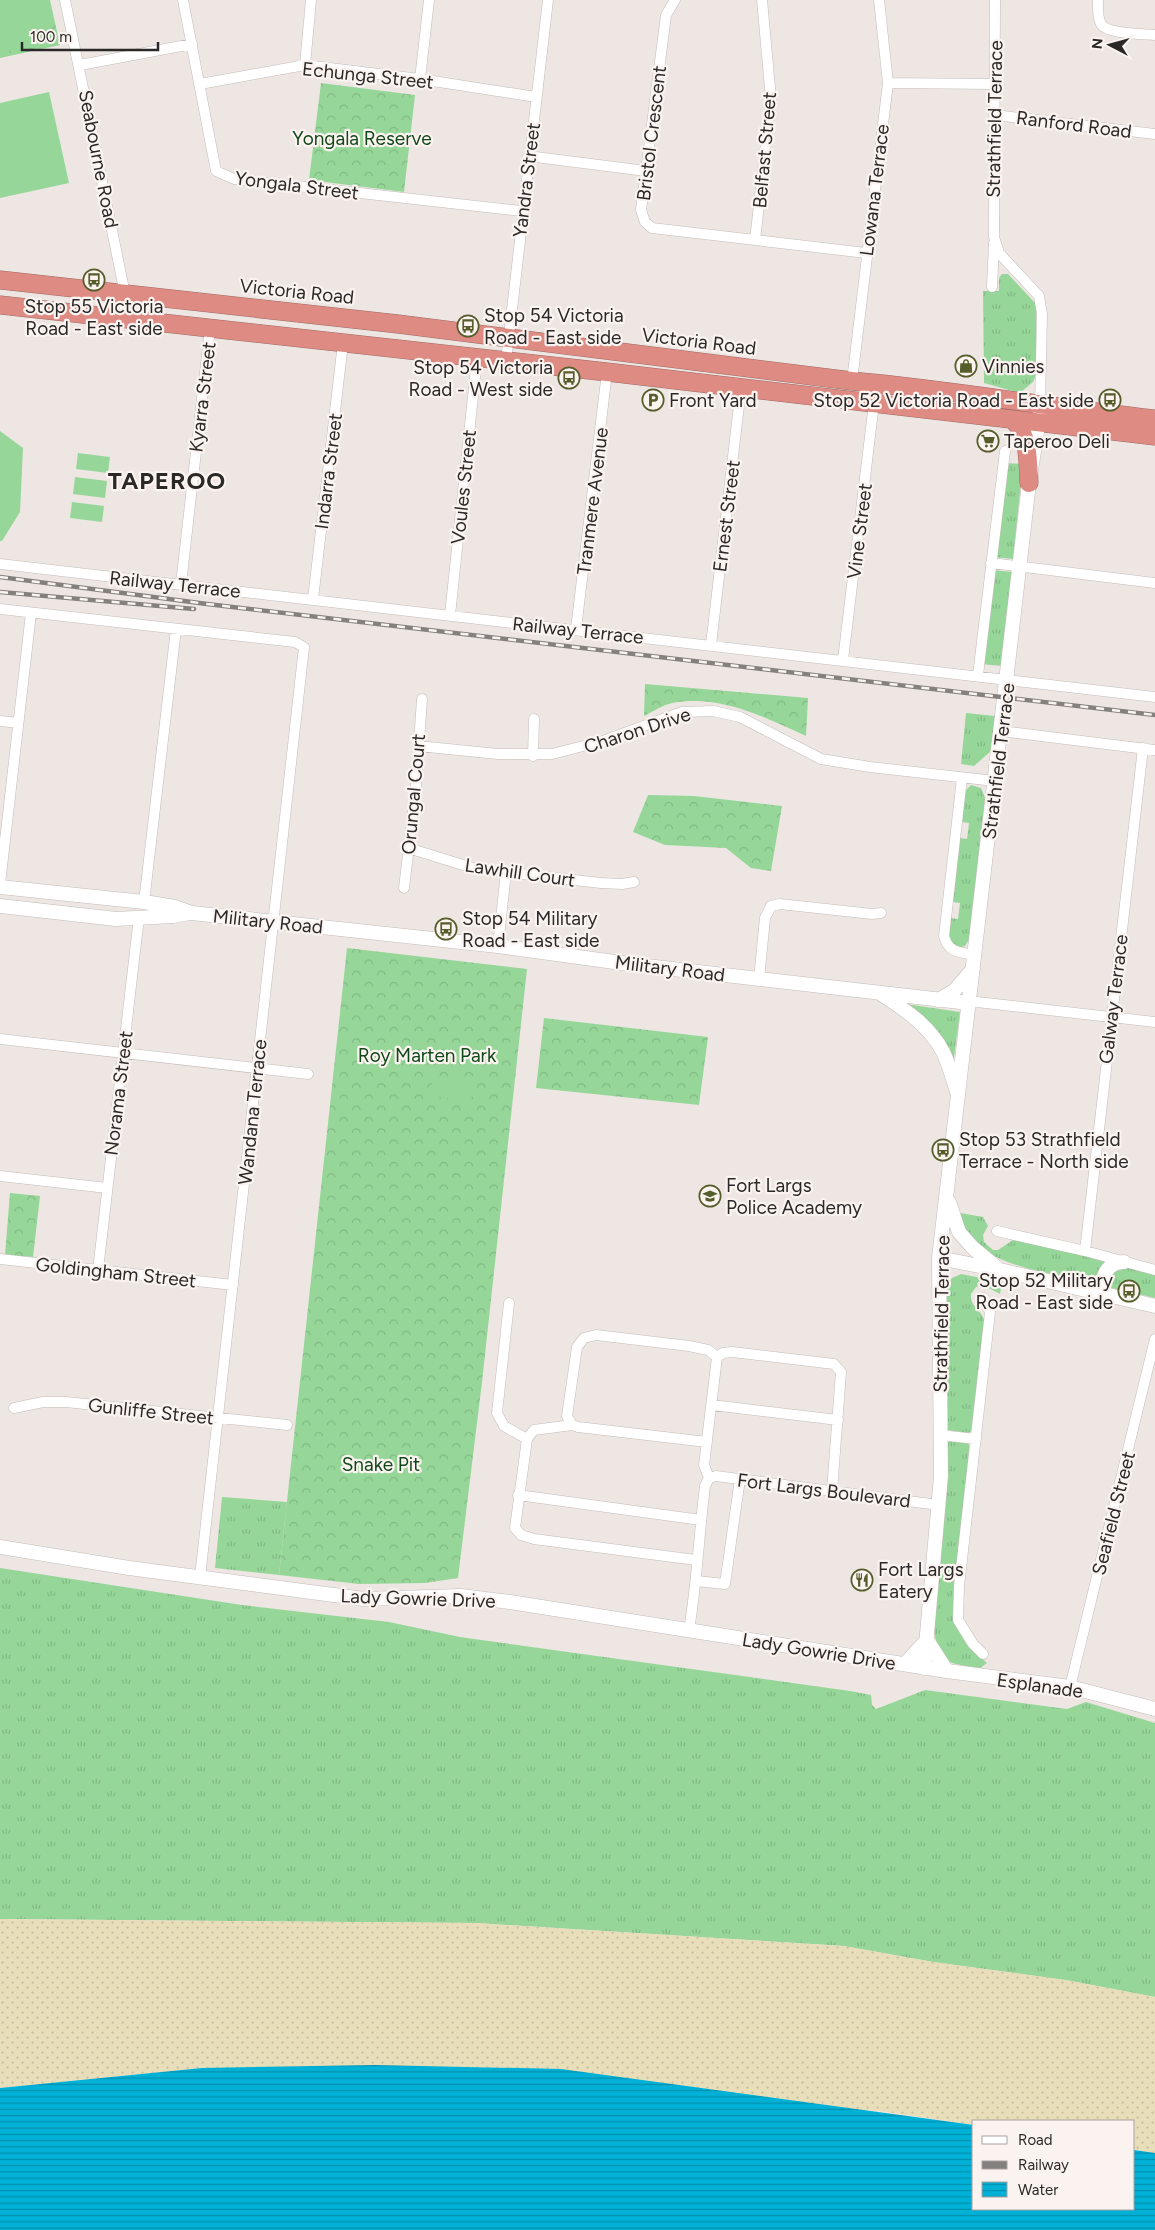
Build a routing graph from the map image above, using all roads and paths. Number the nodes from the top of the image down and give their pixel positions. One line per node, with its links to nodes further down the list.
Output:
1 (65, 0): 13 (street, Seabourne Road)
2 (183, 0): 12 (street, Yongala Street)
3 (311, 0): 14 (street)
4 (428, 0): 15 (street)
5 (548, 0): 19 (street, Yandra Street)
6 (675, 0): 23 (street, Bristol Crescent)
7 (762, 0): 26 (street, Belfast Street)
8 (878, 0): 16 (street, Lowana Terrace)
9 (995, 0): 18 (street, Strathfield Terrace)
10 (1098, 0): 11 (street)
11 (1155, 36)
12 (192, 44): 13 (street); 17 (street, Yongala Street)
13 (80, 65): 30 (street, Seabourne Road)
14 (305, 65): 15 (street, Echunga Street); 17 (street, Echunga Street)
15 (420, 78): 19 (street, Echunga Street)
16 (888, 83): 18 (street); 27 (street, Lowana Terrace)
17 (200, 84): 24 (street, Yongala Street)
18 (994, 84): 20 (street, Strathfield Terrace)
19 (536, 97): 22 (street, Yandra Street)
20 (994, 114): 21 (street, Ranford Road); 25 (street, Strathfield Terrace)
21 (1155, 134)
22 (528, 156): 23 (street); 24 (street, Yandra Street)
23 (646, 170): 26 (street, Bristol Crescent)
24 (522, 211): 34 (street, Yandra Street)
25 (994, 237): 29 (street, Strathfield Terrace); 44 (street, Strathfield Terrace)
26 (755, 240): 27 (street, Bristol Crescent)
27 (866, 253): 40 (street, Lowana Terrace)
28 (0, 280): 30 (highway, Victoria Road)
29 (992, 287)
30 (125, 294): 32 (street, Seabourne Road); 34 (highway, Victoria Road)
31 (0, 305): 32 (highway)
32 (124, 318): 33 (highway)
33 (210, 328): 35 (highway); 55 (street, Kyarra Street)
34 (508, 339): 37 (street, Yandra Street); 39 (highway, Victoria Road)
35 (343, 343): 36 (highway); 56 (street, Indarra Street)
36 (477, 358): 37 (highway); 59 (street, Voules Street)
37 (506, 361): 38 (highway)
38 (607, 372): 41 (highway); 61 (street, Tranmere Avenue)
39 (785, 373): 40 (highway, Victoria Road); 42 (highway)
40 (852, 381): 44 (highway, Victoria Road)
41 (740, 388): 42 (highway); 62 (street, Ernest Street)
42 (810, 395): 43 (highway)
43 (874, 403): 46 (highway); 63 (street, Vine Street)
44 (1040, 405): 45 (highway, Victoria Road); 47 (main road, Strathfield Terrace)
45 (1155, 419)
46 (1014, 420): 47 (highway); 50 (highway)
47 (1040, 423): 48 (highway); 50 (main road, Strathfield Terrace)
48 (1155, 436)
49 (1004, 451): 51 (street, Strathfield Terrace)
50 (1029, 483): 53 (main road, Strathfield Terrace)
51 (991, 563): 53 (street); 64 (street, Strathfield Terrace)
52 (0, 564): 55 (street, Railway Terrace)
53 (1021, 567): 54 (street); 65 (main road, Strathfield Terrace)
54 (1155, 583)
55 (181, 584): 56 (street, Railway Terrace)
56 (313, 599): 59 (street, Railway Terrace)
57 (0, 610): 58 (street)
58 (31, 613): 60 (street); 70 (street)
59 (450, 615): 61 (street, Railway Terrace)
60 (176, 628): 83 (street); 88 (street, Wandana Terrace)
61 (576, 629): 62 (street, Railway Terrace)
62 (711, 645): 63 (street, Railway Terrace)
63 (843, 660): 64 (street, Railway Terrace)
64 (978, 675): 65 (street, Railway Terrace)
65 (1008, 679): 66 (street, Railway Terrace); 71 (main road, Strathfield Terrace)
66 (1155, 697)
67 (422, 699): 72 (street, Orungal Court)
68 (534, 718): 75 (street)
69 (0, 721): 70 (street)
70 (18, 723): 81 (street)
71 (1001, 731): 73 (street); 77 (main road, Strathfield Terrace)
72 (418, 746): 75 (street, Charon Drive); 78 (street, Orungal Court)
73 (1143, 748): 74 (street); 96 (street, Galway Terrace)
74 (1155, 750)
75 (532, 756): 76 (street, Charon Drive)
76 (962, 778): 77 (street, Charon Drive); 90 (street, Strathfield Terrace)
77 (995, 781): 90 (main road, Strathfield Terrace)
78 (408, 848): 79 (street, Lawhill Court); 82 (street, Orungal Court)
79 (506, 872): 80 (street, Lawhill Court); 89 (street)
80 (634, 882)
81 (0, 886): 83 (main road, Military Road)
82 (404, 888)
83 (144, 902): 85 (main road, Military Road)
84 (0, 906): 87 (main road, Military Road)
85 (192, 913): 87 (main road, Military Road); 88 (main road, Military Road)
86 (882, 913): 92 (street)
87 (139, 917): 99 (street, Norama Street)
88 (273, 920): 89 (main road, Military Road); 100 (street, Wandana Terrace)
89 (498, 946): 92 (main road, Military Road)
90 (975, 955): 91 (main road, Strathfield Terrace)
91 (973, 969): 94 (main road); 95 (main road, Strathfield Terrace)
92 (759, 979): 93 (main road, Military Road)
93 (878, 993): 94 (main road, Military Road); 102 (main road)
94 (938, 1000): 95 (main road, Military Road)
95 (969, 1003): 96 (street); 102 (main road, Strathfield Terrace)
96 (1111, 1017): 97 (street); 107 (street, Galway Terrace)
97 (1155, 1022)
98 (0, 1039): 99 (street)
99 (123, 1053): 100 (street); 104 (street, Norama Street)
100 (257, 1068): 101 (street); 114 (street, Wandana Terrace)
101 (308, 1074)
102 (958, 1095): 105 (main road, Strathfield Terrace)
103 (0, 1176): 104 (street)
104 (108, 1188): 111 (street, Norama Street)
105 (947, 1194): 108 (main road, Strathfield Terrace); 112 (main road)
106 (998, 1231): 107 (street)
107 (1085, 1251): 110 (street)
108 (939, 1258): 112 (main road); 127 (main road, Strathfield Terrace)
109 (0, 1259): 111 (street, Goldingham Street)
110 (1124, 1262): 113 (street); 115 (main road)
111 (98, 1270): 114 (street, Goldingham Street)
112 (1000, 1270): 115 (main road)
113 (1155, 1270)
114 (233, 1285): 123 (street, Wandana Terrace)
115 (1099, 1293): 118 (main road)
116 (984, 1298): 129 (street)
117 (509, 1302): 128 (street)
118 (1155, 1306)
119 (1155, 1339): 147 (street, Seafield Street)
120 (718, 1357): 121 (street); 124 (street); 126 (street)
121 (712, 1405): 124 (street); 130 (street)
122 (14, 1408): 123 (street, Gunliffe Street)
123 (218, 1418): 125 (street, Gunliffe Street); 139 (street, Wandana Terrace)
124 (838, 1420): 133 (street)
125 (288, 1425)
126 (572, 1425): 128 (street); 130 (street)
127 (940, 1435): 129 (street); 135 (main road, Strathfield Terrace)
128 (527, 1439): 134 (street)
129 (976, 1439): 143 (street)
130 (707, 1442): 131 (street)
131 (709, 1478): 132 (street, Fort Largs Boulevard); 136 (street)
132 (740, 1479): 133 (street, Fort Largs Boulevard); 140 (street)
133 (832, 1491): 135 (street, Fort Largs Boulevard)
134 (518, 1495): 136 (street); 138 (street)
135 (939, 1505): 142 (main road, Strathfield Terrace)
136 (701, 1520): 138 (street)
137 (0, 1547): 139 (main road, Lady Gowrie Drive)
138 (696, 1560): 140 (street)
139 (200, 1577): 141 (main road, Lady Gowrie Drive)
140 (696, 1581): 141 (street)
141 (689, 1630): 144 (main road, Lady Gowrie Drive)
142 (927, 1640): 144 (main road); 145 (main road, Strathfield Terrace); 146 (main road)
143 (984, 1654)
144 (905, 1664): 145 (main road, Lady Gowrie Drive)
145 (924, 1668): 146 (main road, Esplanade)
146 (946, 1671): 147 (main road, Esplanade)
147 (1070, 1687): 148 (main road, Esplanade)
148 (1155, 1709)

